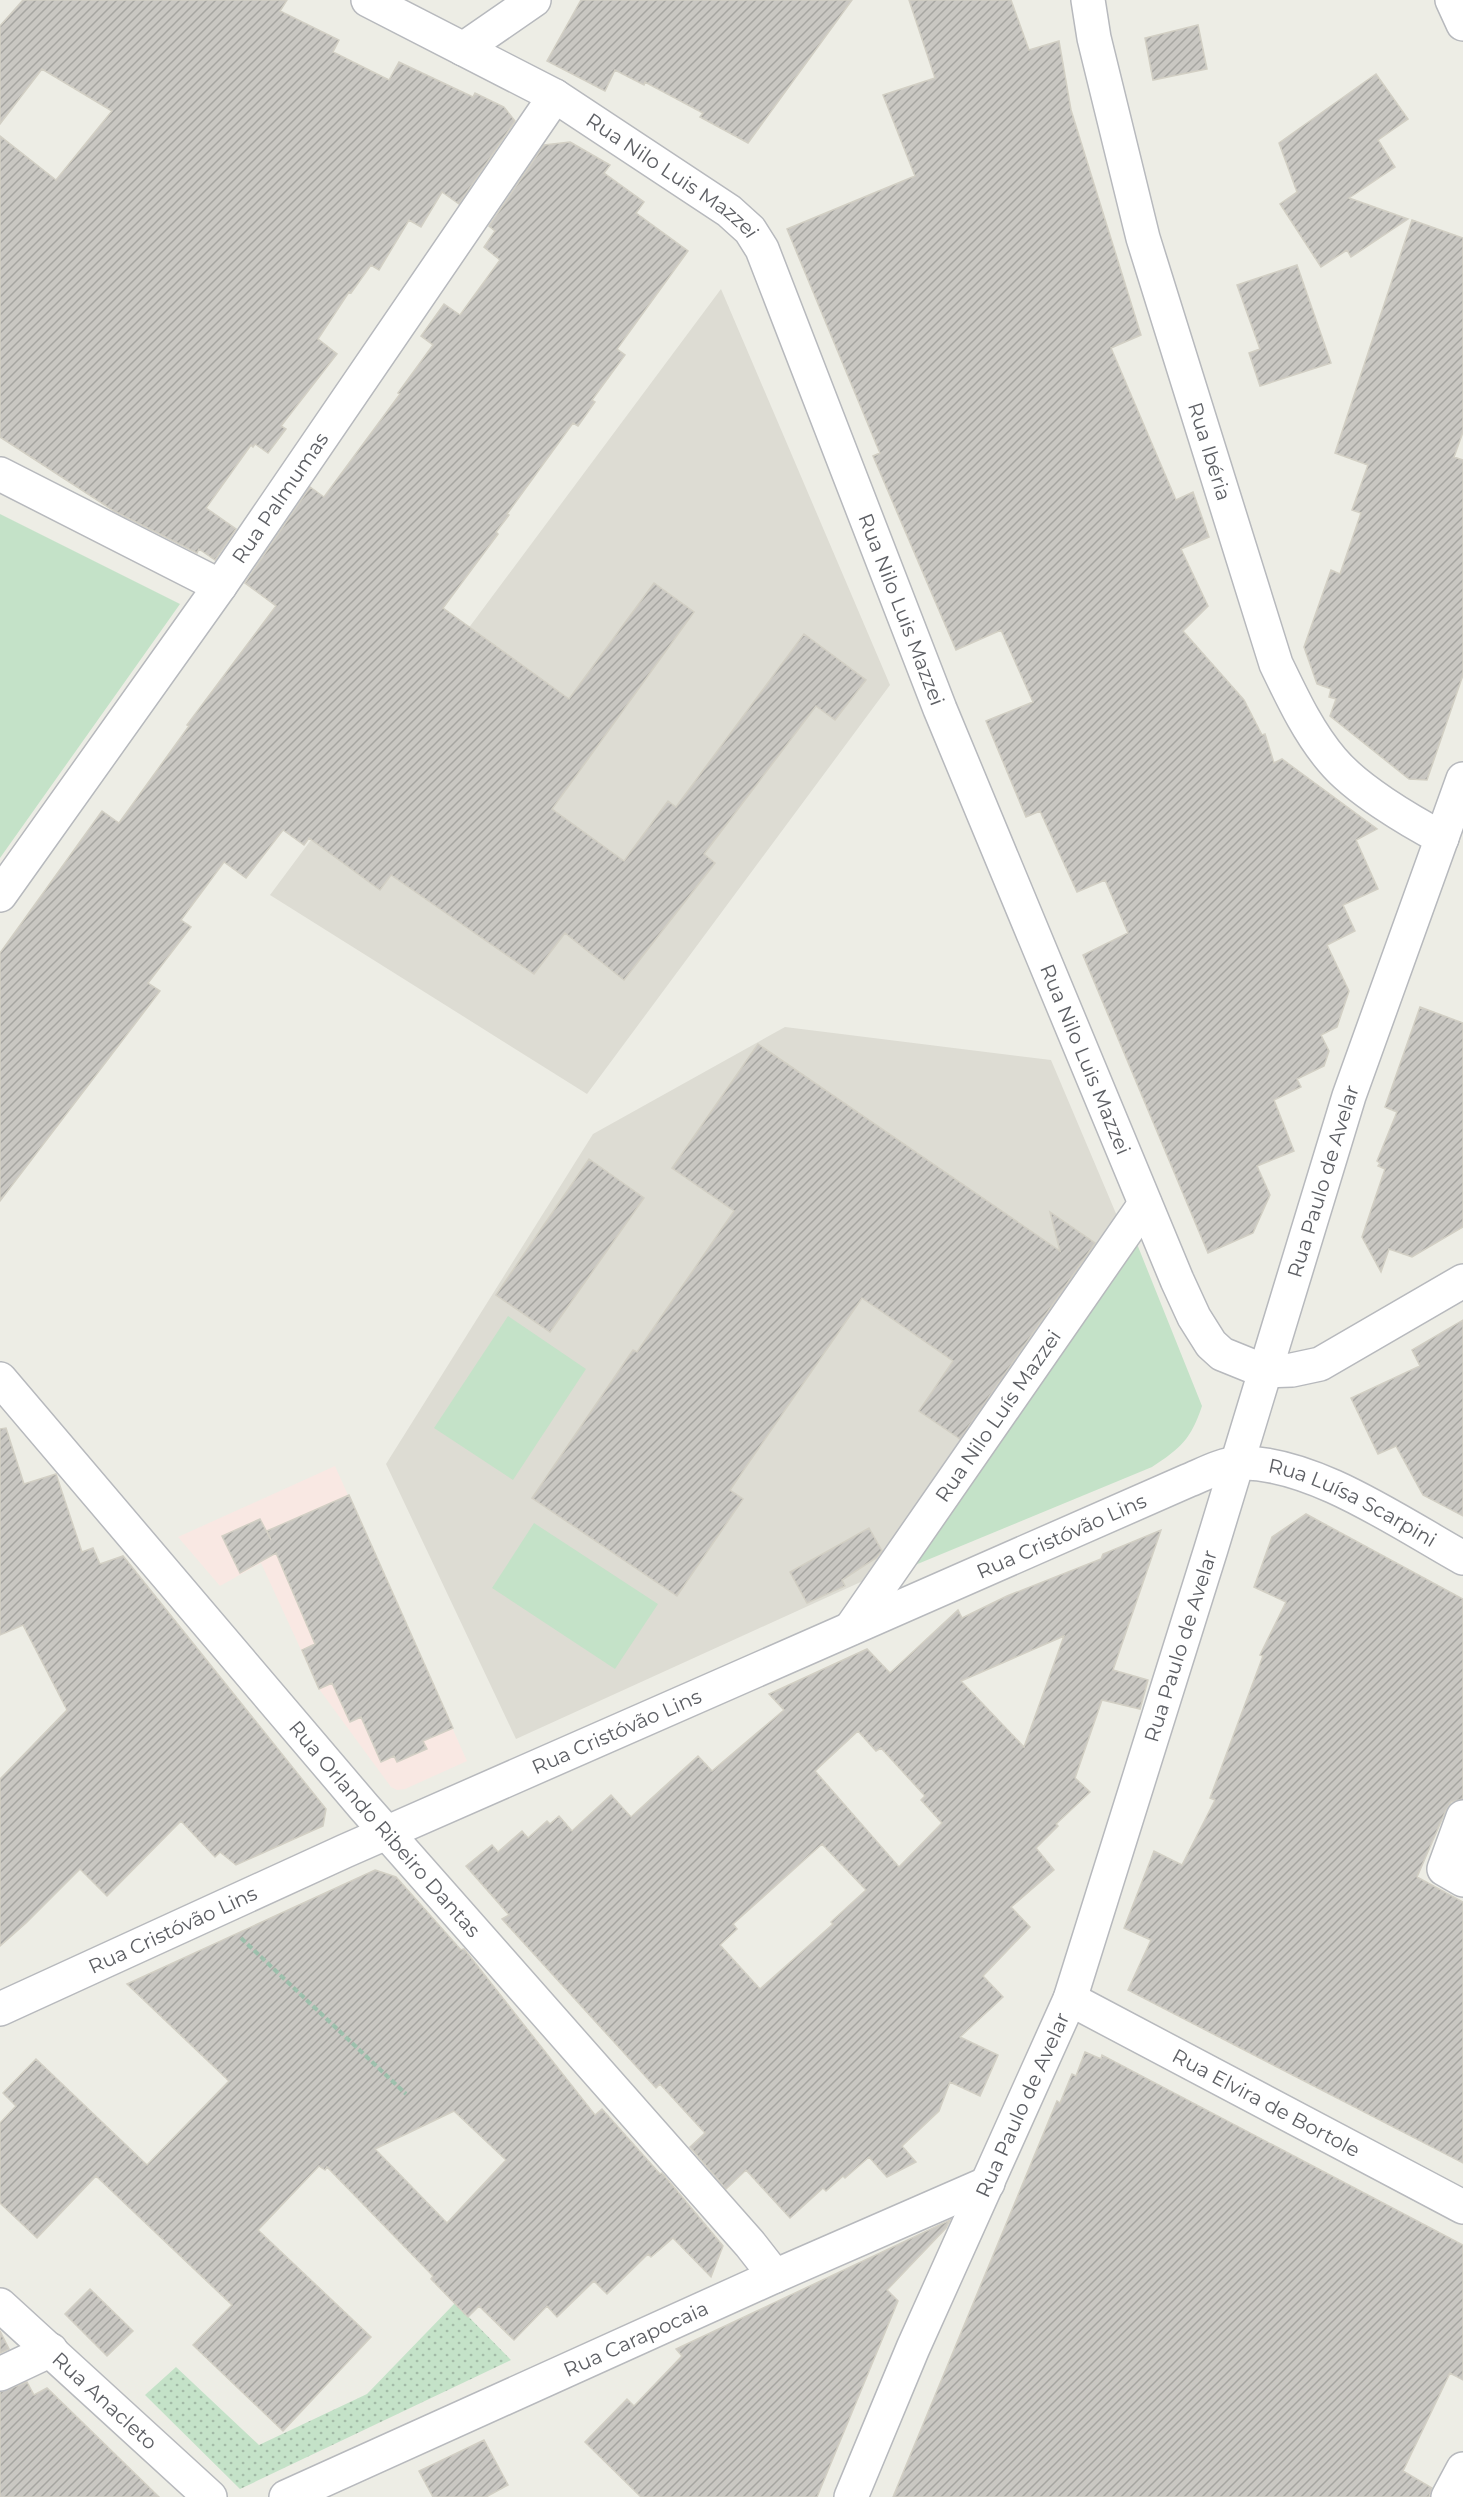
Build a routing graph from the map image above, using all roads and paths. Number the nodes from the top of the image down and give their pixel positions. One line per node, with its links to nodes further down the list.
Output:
1 (368, 0): 6 (street, Rua Nilo Luis Mazzei)
2 (534, 0): 6 (street)
3 (1088, 0): 11 (street, Rua Ibéria)
4 (1452, 0): 5 (street)
5 (1463, 24)
6 (463, 48): 7 (street, Rua Nilo Luis Mazzei)
7 (555, 96): 9 (street, Rua Palmumas); 13 (street, Rua Nilo Luis Mazzei)
8 (0, 474): 9 (street)
9 (220, 586): 12 (street, Rua Palmumas)
10 (1463, 779): 11 (street, Rua Paulo de Avelar)
11 (1442, 838): 15 (street, Rua Paulo de Avelar)
12 (0, 895)
13 (1145, 1203): 15 (street, Rua Nilo Luis Mazzei); 19 (street, Rua Nilo Luís Mazzei)
14 (1463, 1281): 15 (street)
15 (1264, 1371): 17 (street, Rua Paulo de Avelar)
16 (0, 1379): 21 (street, Rua Orlando Ribeiro Dantas)
17 (1236, 1463): 18 (street, Rua Luísa Scarpini); 19 (street, Rua Cristóvão Lins); 24 (street, Rua Paulo de Avelar)
18 (1463, 1558)
19 (851, 1628): 21 (street, Rua Cristóvão Lins)
20 (1462, 1817): 22 (street)
21 (388, 1832): 23 (street, Rua Cristóvão Lins); 29 (street, Rua Orlando Ribeiro Dantas)
22 (1463, 1880)
23 (213, 1911): 25 (street, Rua Cristóvão Lins); 26 (path)
24 (1070, 1999): 27 (street, Rua Paulo de Avelar); 28 (street, Rua Elvira de Bortole)
25 (0, 2009)
26 (406, 2094)
27 (988, 2183): 29 (street, Rua Carapocaia); 35 (street, Rua Paulo de Avelar)
28 (1463, 2207)
29 (775, 2276): 34 (street, Rua Carapocaia)
30 (0, 2305): 31 (street, Rua Anacleto)
31 (51, 2350): 32 (street); 33 (street, Rua Anacleto)
32 (0, 2374)
33 (210, 2497)
34 (286, 2497)
35 (852, 2497)

